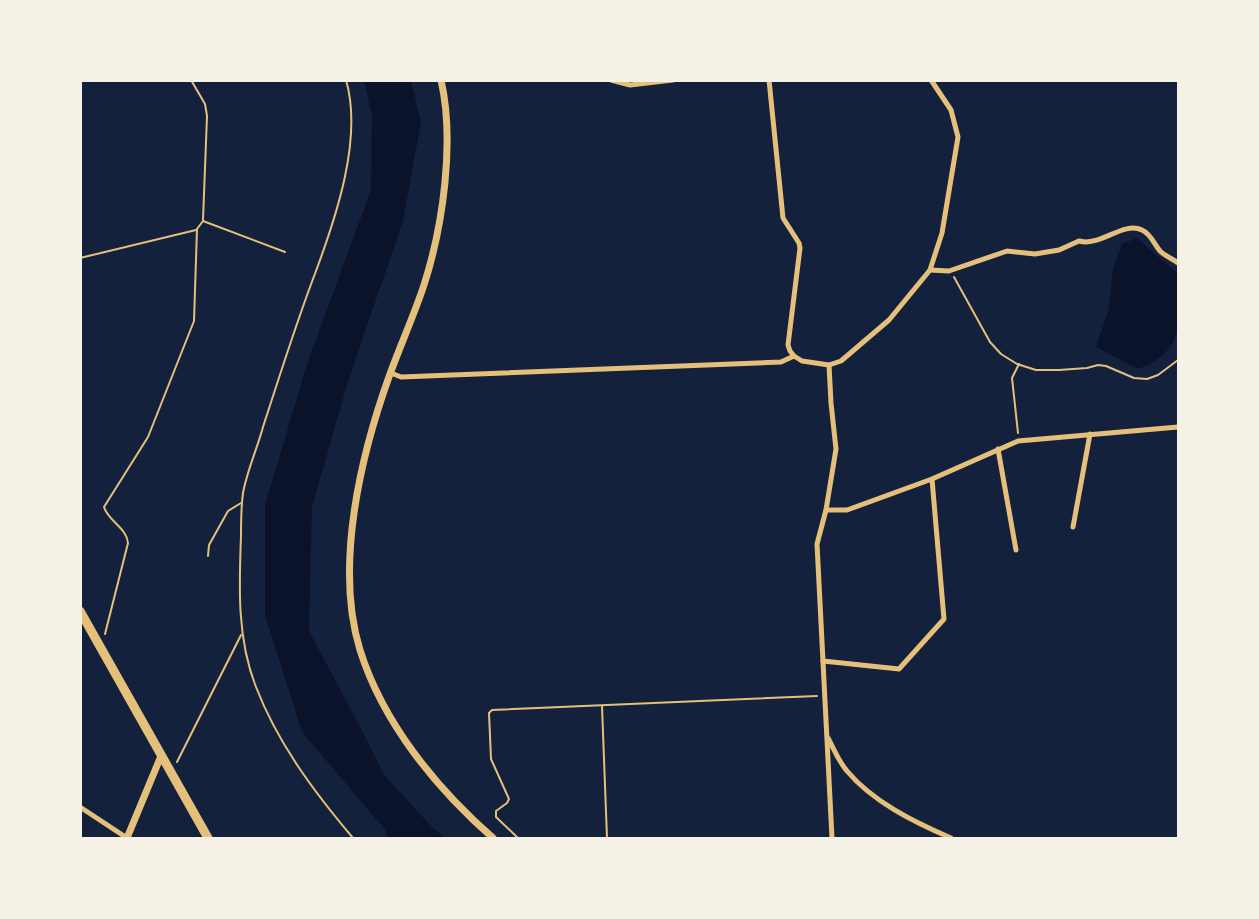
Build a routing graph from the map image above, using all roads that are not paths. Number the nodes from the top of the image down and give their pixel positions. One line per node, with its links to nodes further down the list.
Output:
1 (441, 80): 10 (street)
2 (611, 80): 3 (street)
3 (673, 80)
4 (769, 80): 8 (street)
5 (931, 80): 7 (street)
6 (1178, 263): 7 (street)
7 (930, 270): 9 (street)
8 (794, 356): 9 (street); 10 (street)
9 (829, 365): 15 (street)
10 (391, 373): 25 (street)
11 (1178, 427): 12 (street)
12 (1090, 434): 13 (street); 16 (street)
13 (998, 449): 14 (street); 17 (street)
14 (932, 479): 15 (street); 19 (street)
15 (826, 510): 19 (street)
16 (1073, 527)
17 (1016, 550)
18 (80, 611): 21 (main road)
19 (823, 661): 20 (street)
20 (826, 736): 26 (street); 27 (street)
21 (161, 755): 23 (street); 24 (main road)
22 (80, 807): 23 (street)
23 (127, 838)
24 (208, 838)
25 (493, 838)
26 (832, 838)
27 (951, 838)

